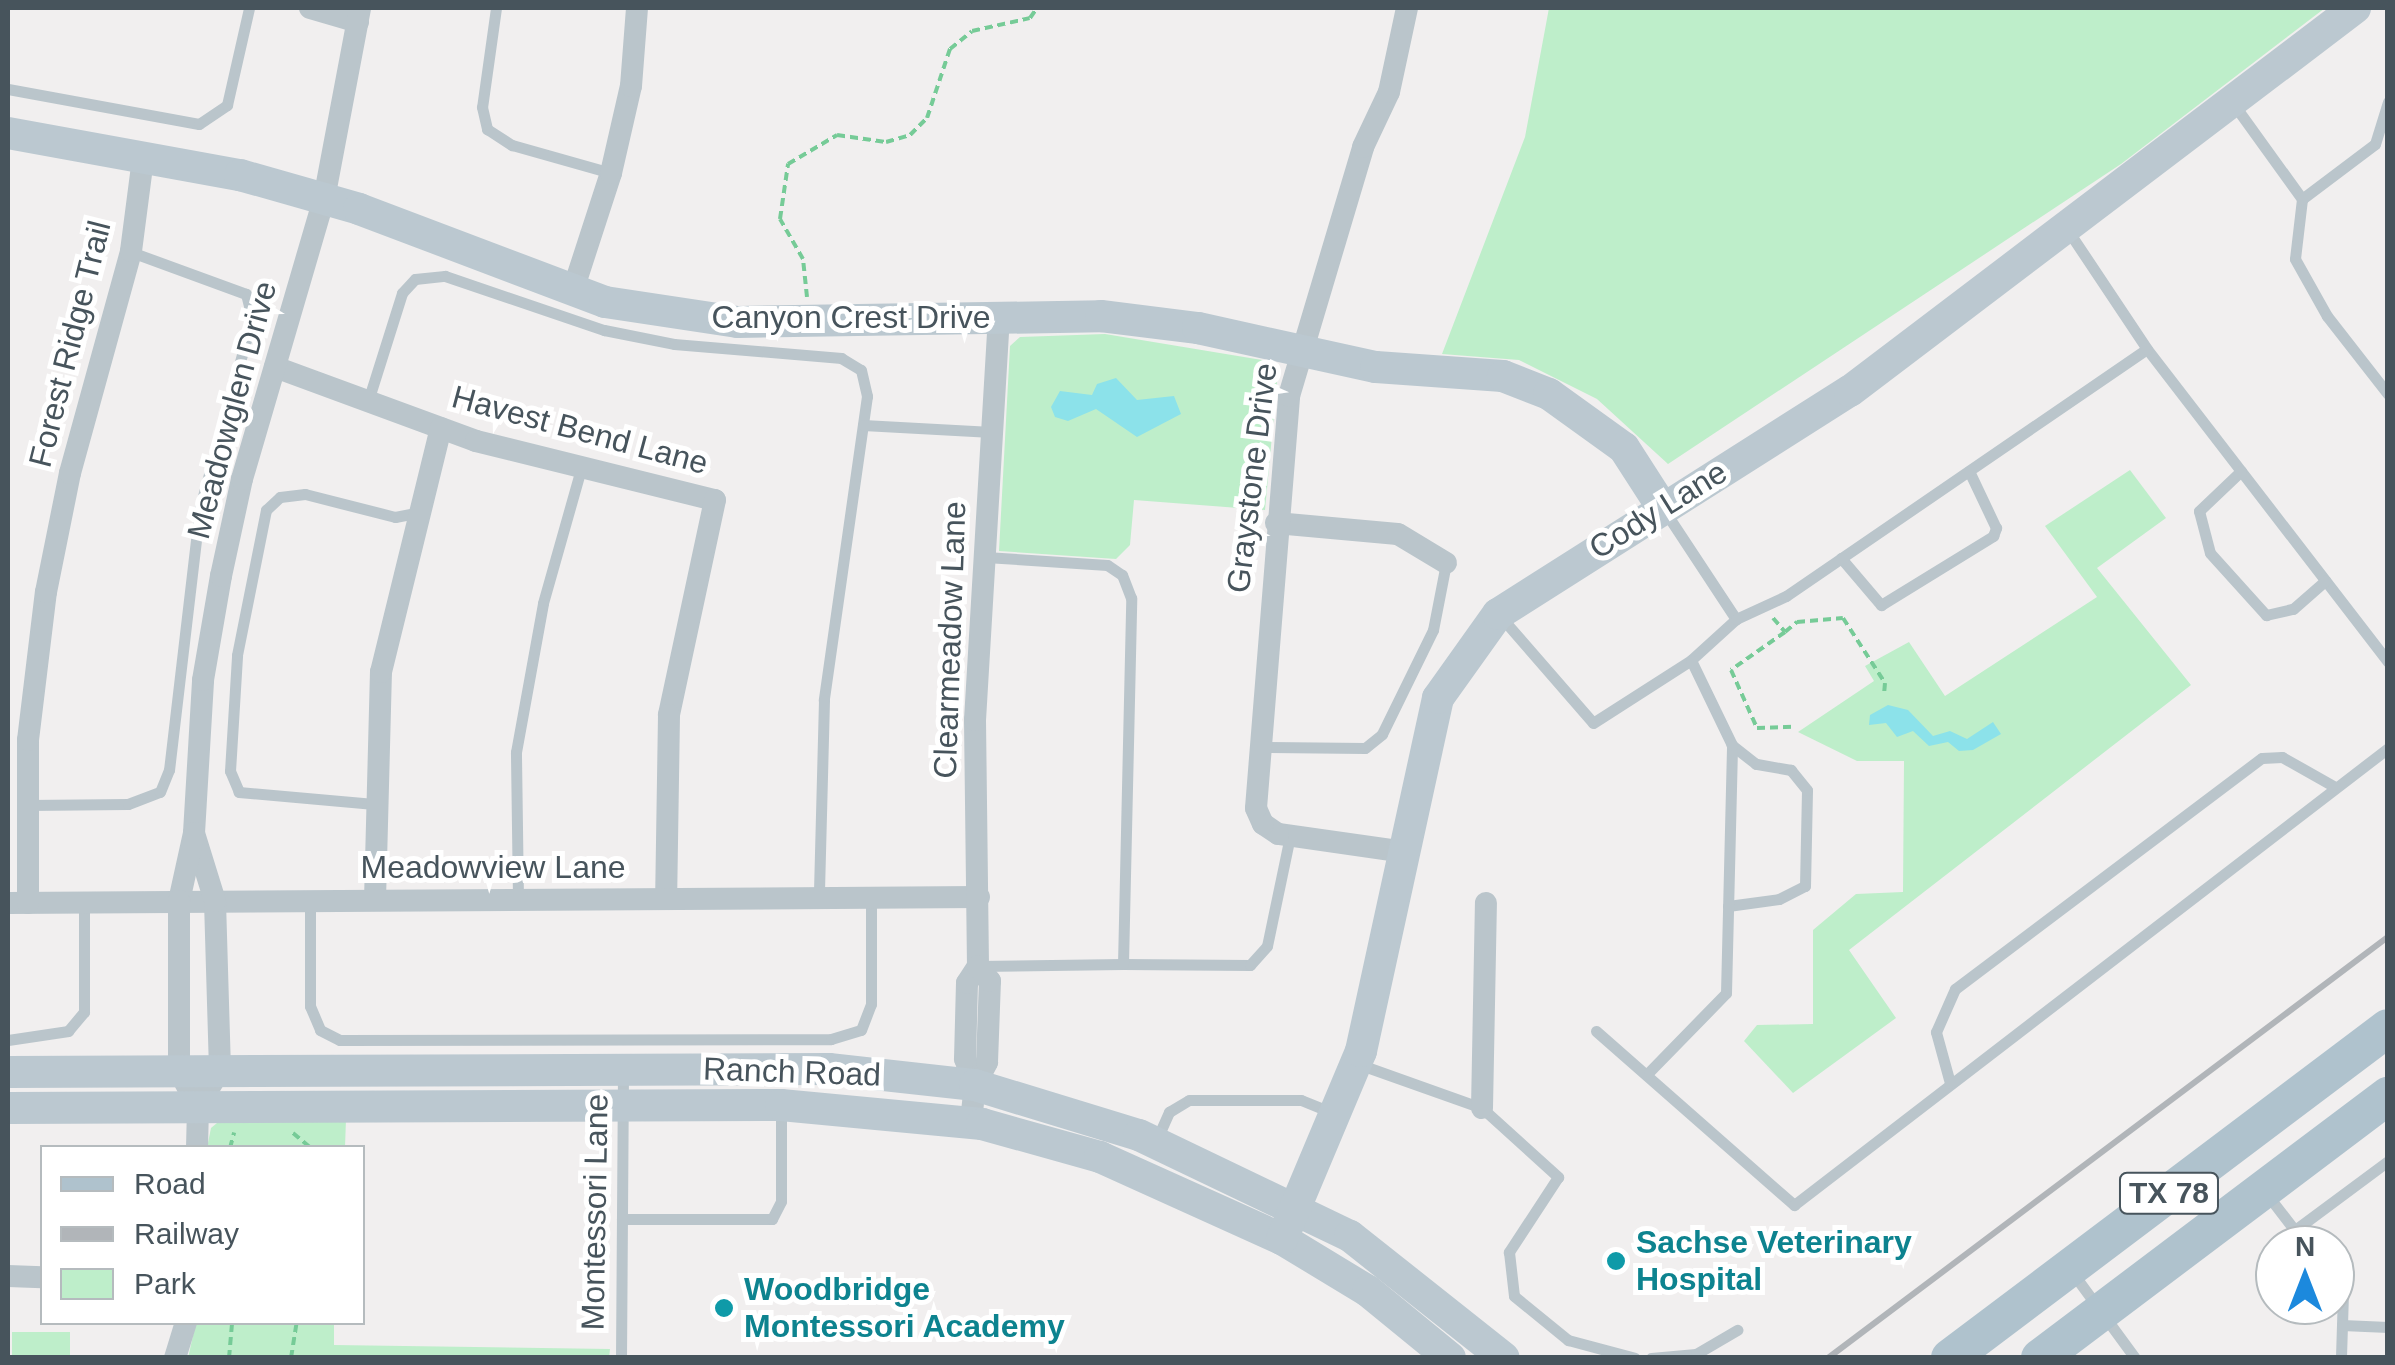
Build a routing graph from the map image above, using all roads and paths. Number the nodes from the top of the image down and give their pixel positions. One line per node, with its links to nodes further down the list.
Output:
1 (249, 8): 9 (lane)
2 (310, 8): 8 (street)
3 (496, 8): 14 (lane)
4 (638, 8): 14 (street)
5 (1038, 8): 21 (path)
6 (1407, 8): 23 (street, Graystone Drive)
7 (2355, 8): 10 (street, Cody Lane)
8 (359, 15): 15 (street, Meadowglen Drive)
9 (8, 89)
10 (2232, 102): 16 (lane); 17 (street, Cody Lane)
11 (2388, 102): 16 (lane)
12 (8, 132): 13 (street, Canyon Crest Drive)
13 (142, 159): 15 (street, Canyon Crest Drive); 18 (street, Forest Ridge Trail)
14 (612, 173): 19 (street)
15 (324, 198): 19 (street, Canyon Crest Drive); 24 (street, Meadowglen Drive)
16 (2302, 199): 25 (lane)
17 (2068, 229): 22 (lane); 33 (street, Cody Lane)
18 (131, 252): 53 (street, Forest Ridge Trail); 53 (lane)
19 (573, 290): 21 (street, Canyon Crest Drive)
20 (999, 318): 21 (street, Canyon Crest Drive); 23 (street, Canyon Crest Drive); 29 (street, Clearmeadow Lane)
21 (804, 323)
22 (2147, 349): 31 (lane); 32 (lane)
23 (1302, 352): 33 (street, Canyon Crest Drive); 35 (street, Graystone Drive)
24 (274, 367): 26 (street, Havest Bend Lane); 54 (street, Meadowglen Drive)
25 (2388, 394)
26 (368, 401): 27 (lane); 28 (street, Havest Bend Lane)
27 (863, 425): 29 (lane); 57 (lane)
28 (441, 428): 30 (street, Havest Bend Lane); 34 (street)
29 (992, 432): 36 (street, Clearmeadow Lane)
30 (581, 469): 60 (street, Havest Bend Lane); 61 (lane)
31 (1969, 471): 37 (lane); 37 (lane)
32 (2241, 471): 39 (lane); 39 (lane)
33 (1662, 508): 41 (street, Cody Lane); 42 (lane)
34 (416, 513): 52 (street); 52 (lane)
35 (1276, 523): 38 (street); 49 (street, Graystone Drive)
36 (986, 557): 59 (street, Clearmeadow Lane); 70 (lane)
37 (1841, 558): 40 (lane)
38 (1446, 563): 49 (lane)
39 (2325, 581): 45 (lane)
40 (1763, 606): 42 (lane); 43 (path)
41 (1498, 614): 44 (lane); 56 (street, Cody Lane)
42 (1736, 619): 44 (lane)
43 (1785, 632): 46 (path); 47 (path)
44 (1692, 660): 48 (lane)
45 (2388, 662)
46 (1884, 694)
47 (1793, 727)
48 (1732, 745): 69 (lane); 69 (lane)
49 (1259, 747): 55 (street, Graystone Drive)
50 (2388, 748): 51 (lane)
51 (2335, 788): 81 (lane); 81 (lane)
52 (374, 804): 63 (street)
53 (28, 805): 67 (street, Forest Ridge Trail)
54 (194, 834): 64 (street, Meadowglen Drive); 66 (street, Meadowglen Drive)
55 (1290, 836): 56 (street); 70 (lane)
56 (1406, 852): 75 (street, Cody Lane)
57 (819, 896): 58 (street, Meadowview Lane); 60 (street, Meadowview Lane)
58 (871, 896): 59 (street, Meadowview Lane); 62 (lane)
59 (978, 897): 71 (street, Clearmeadow Lane)
60 (666, 898): 61 (street, Meadowview Lane)
61 (518, 899): 63 (street, Meadowview Lane)
62 (310, 900): 63 (street, Meadowview Lane); 64 (street, Meadowview Lane)
63 (375, 900)
64 (215, 901): 66 (street, Meadowview Lane); 77 (street, Meadowglen Drive)
65 (84, 902): 66 (street, Meadowview Lane); 67 (street, Meadowview Lane); 74 (lane)
66 (179, 902): 78 (street, Meadowglen Drive)
67 (18, 903)
68 (1486, 903): 88 (street)
69 (1728, 906): 80 (lane)
70 (1123, 964): 71 (lane)
71 (978, 966): 82 (street, Clearmeadow Lane)
72 (2388, 1028): 104 (main road, TX 78)
73 (1596, 1031): 80 (lane)
74 (8, 1040)
75 (1357, 1064): 88 (lane); 89 (street, Cody Lane)
76 (623, 1068): 77 (street, Ranch Road); 82 (street, Ranch Road); 86 (lane, Montessori Lane)
77 (220, 1070): 78 (street, Ranch Road); 85 (street)
78 (179, 1071): 79 (street, Ranch Road); 85 (street, Meadowglen Drive)
79 (8, 1072)
80 (1649, 1072): 81 (lane)
81 (1950, 1082)
82 (975, 1085): 90 (street, Clearmeadow Lane); 93 (street, Ranch Road)
83 (2387, 1097): 98 (main road, TX 78)
84 (781, 1105): 86 (street, Ranch Road); 90 (street, Ranch Road); 100 (lane)
85 (198, 1106): 86 (street, Ranch Road); 87 (street, Ranch Road); 94 (street)
86 (623, 1106): 100 (lane, Montessori Lane)
87 (8, 1108)
88 (1482, 1108): 114 (lane)
89 (1337, 1116): 93 (lane); 99 (street, Cody Lane)
90 (971, 1122): 103 (street, Ranch Road)
91 (290, 1124): 96 (path)
92 (234, 1125): 95 (path)
93 (1155, 1143): 99 (street, Ranch Road)
94 (197, 1145)
95 (231, 1145)
96 (308, 1145)
97 (2388, 1162): 102 (lane)
98 (2263, 1189): 101 (lane); 107 (main road, TX 78)
99 (1294, 1207): 103 (street, Cody Lane); 120 (street, Ranch Road)
100 (622, 1219): 118 (lane, Montessori Lane)
101 (2290, 1225)
102 (2301, 1225)
103 (1282, 1239): 119 (street, Ranch Road)
104 (2069, 1268): 107 (lane); 123 (main road, TX 78)
105 (8, 1276): 106 (street)
106 (40, 1277)
107 (2102, 1310): 124 (main road, TX 78); 125 (lane)
108 (185, 1325): 115 (street)
109 (232, 1325): 116 (path)
110 (296, 1325): 117 (path)
111 (2342, 1325): 112 (lane); 126 (lane)
112 (2388, 1327)
113 (1737, 1330): 122 (lane)
114 (1594, 1354): 121 (lane)
115 (175, 1358)
116 (230, 1358)
117 (290, 1358)
118 (621, 1358)
119 (1450, 1358)
120 (1504, 1358)
121 (1635, 1358)
122 (1651, 1358)
123 (1950, 1358)
124 (2040, 1358)
125 (2135, 1358)
126 (2341, 1358)

